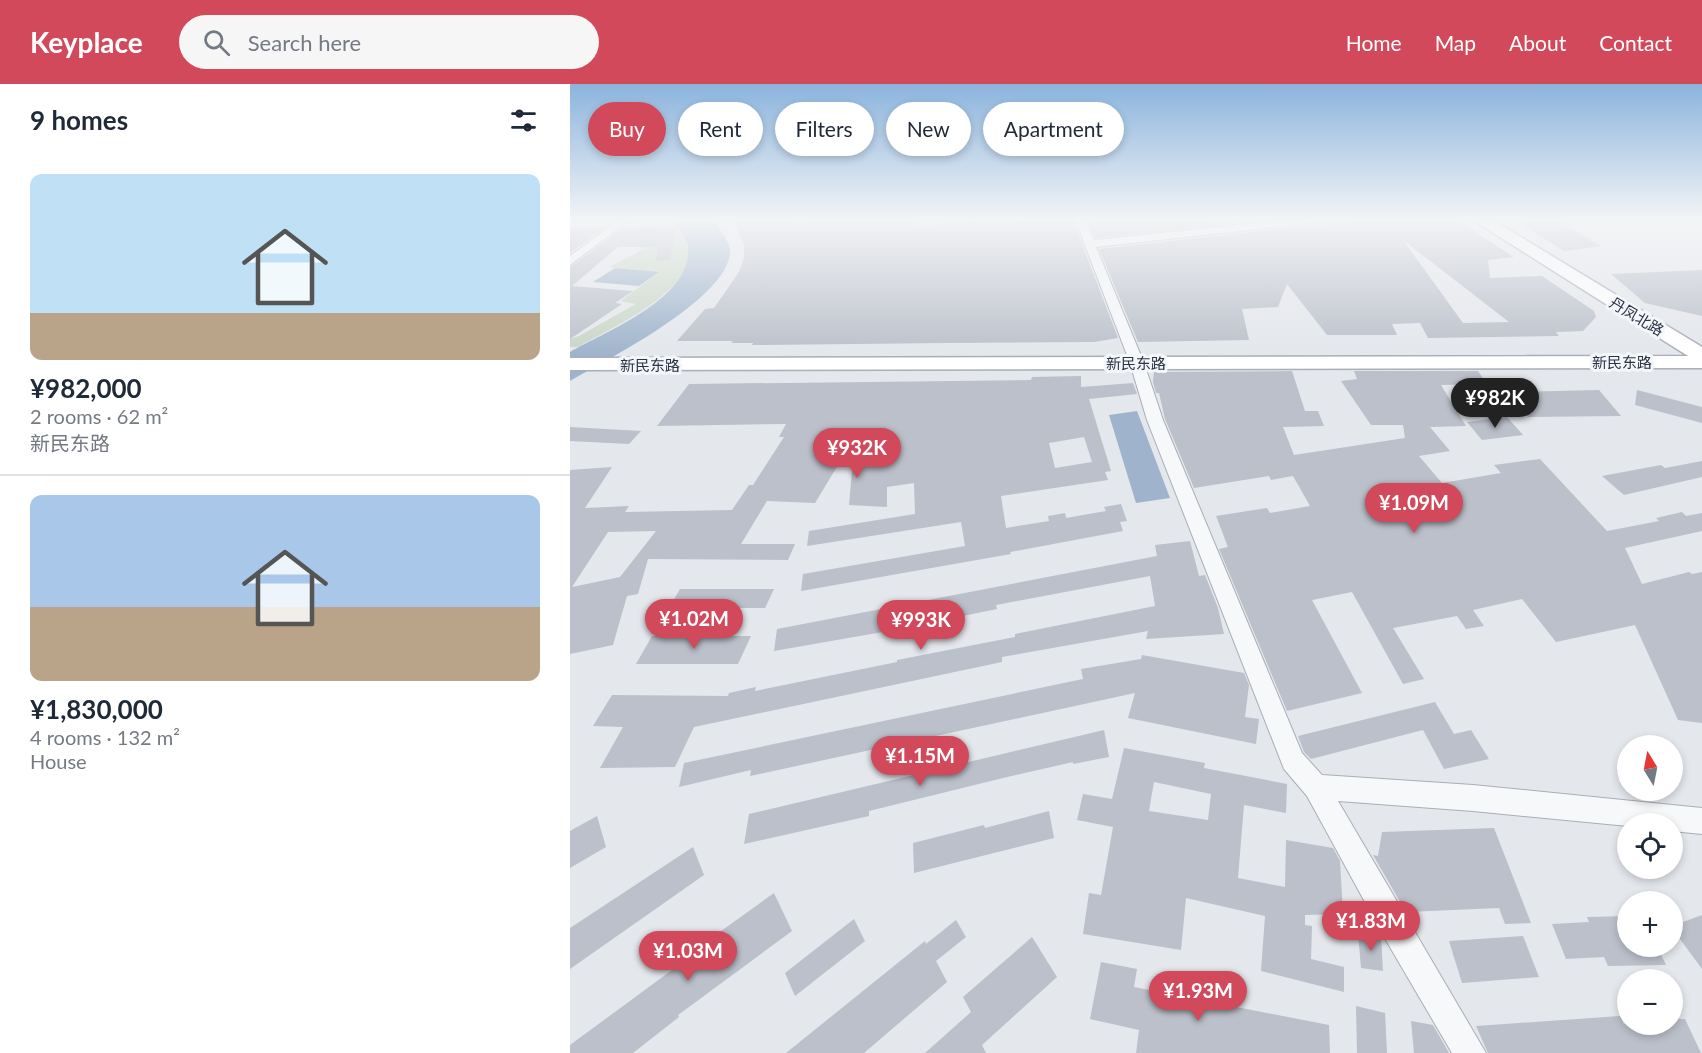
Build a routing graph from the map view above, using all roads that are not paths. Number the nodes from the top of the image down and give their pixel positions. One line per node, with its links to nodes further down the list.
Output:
1 (1097, 264): 4 (street)
2 (1554, 264): 3 (street, 丹凤北路)
3 (1700, 354): 4 (street, 新民东路)
4 (1137, 363): 5 (street, 新民东路); 6 (street)
5 (570, 364)
6 (1316, 787): 7 (street); 8 (street)
7 (1702, 821)
8 (1470, 1053)

